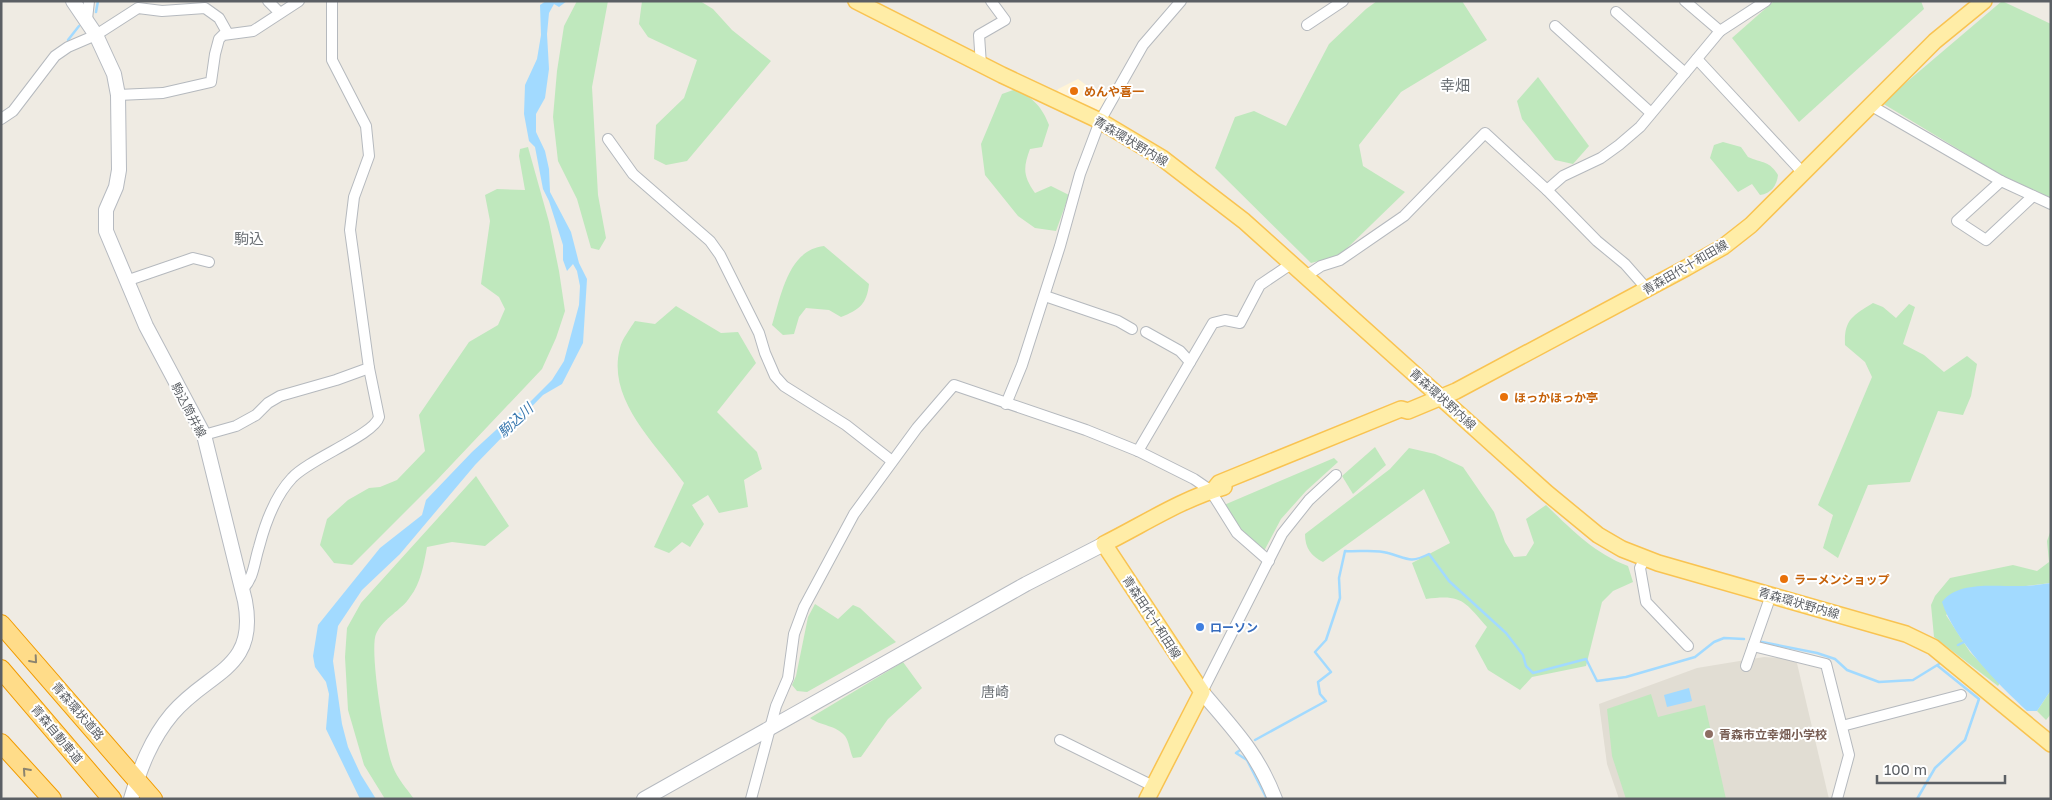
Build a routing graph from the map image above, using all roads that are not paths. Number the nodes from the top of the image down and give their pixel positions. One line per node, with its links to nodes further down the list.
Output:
1 (73, 1): 15 (main road, 駒込筒井線)
2 (89, 1): 15 (street)
3 (268, 1): 13 (street)
4 (299, 1): 13 (street)
5 (332, 1): 44 (street)
6 (856, 1): 22 (main road, 青森環状野内線)
7 (991, 1): 22 (street)
8 (1181, 1): 28 (street)
9 (1343, 1): 16 (street)
10 (1686, 1): 18 (street)
11 (1766, 1): 18 (street)
12 (1984, 1): 25 (main road, 青森田代十和田線)
13 (279, 12): 19 (street)
14 (1616, 12): 23 (street)
15 (87, 19): 20 (main road, 駒込筒井線)
16 (1308, 25)
17 (1555, 26): 26 (street)
18 (1720, 31): 21 (street)
19 (228, 34): 20 (street); 24 (street)
20 (96, 35): 24 (main road, 駒込筒井線); 27 (street)
21 (1697, 59): 23 (street); 30 (street)
22 (981, 65): 28 (main road, 青森環状野内線)
23 (1685, 73): 26 (street)
24 (118, 95): 38 (main road, 駒込筒井線)
25 (1870, 104): 30 (main road, 青森田代十和田線); 31 (street)
26 (1651, 113): 32 (street)
27 (1, 120)
28 (1100, 121): 36 (main road, 青森環状野内線); 40 (street)
29 (608, 138): 49 (street)
30 (1803, 173): 39 (main road, 青森田代十和田線)
31 (2001, 181): 33 (street); 33 (street)
32 (1547, 190): 37 (street); 39 (street)
33 (2033, 196): 34 (street)
34 (2051, 204)
35 (209, 262): 38 (street)
36 (1291, 264): 37 (main road, 青森環状野内線); 43 (street)
37 (1306, 276): 45 (main road, 青森環状野内線)
38 (126, 281): 47 (main road, 駒込筒井線)
39 (1647, 289): 45 (main road, 青森田代十和田線)
40 (1044, 296): 41 (street); 46 (street)
41 (1132, 329)
42 (1146, 332): 43 (street)
43 (1190, 362): 48 (street)
44 (369, 368): 47 (street); 55 (street)
45 (1442, 398): 51 (main road, 青森田代十和田線); 53 (main road, 青森環状野内線)
46 (1006, 404): 48 (street); 49 (street)
47 (204, 434): 55 (main road, 駒込筒井線)
48 (1138, 451): 51 (street)
49 (892, 461): 64 (street)
50 (1336, 475): 54 (street)
51 (1212, 489): 52 (main road, 青森田代十和田線); 54 (street)
52 (1104, 544): 62 (main road, 青森田代十和田線); 64 (main road)
53 (1645, 558): 56 (main road, 青森環状野内線); 58 (street)
54 (1269, 561): 62 (street)
55 (243, 589): 69 (main road, 駒込筒井線)
56 (1771, 595): 59 (street); 68 (main road, 青森環状野内線)
57 (1, 624): 69 (highway, 青森環状道路, one-way to 69)
58 (1688, 646)
59 (1753, 646): 60 (street); 65 (street)
60 (1746, 666)
61 (1, 670): 71 (highway, 青森自動車道)
62 (1202, 692): 70 (main road); 77 (main road)
63 (1961, 695): 65 (street)
64 (772, 726): 75 (main road); 76 (street)
65 (1842, 726): 78 (street)
66 (1060, 740): 70 (street)
67 (1, 743): 72 (highway, one-way to 67)
68 (2051, 744)
69 (137, 779): 73 (main road, 駒込筒井線); 74 (highway, 青森環状道路)
70 (1150, 793)
71 (110, 796)
72 (52, 799)
73 (131, 799)
74 (153, 799)
75 (644, 799)
76 (751, 799)
77 (1275, 799)
78 (1837, 799)

